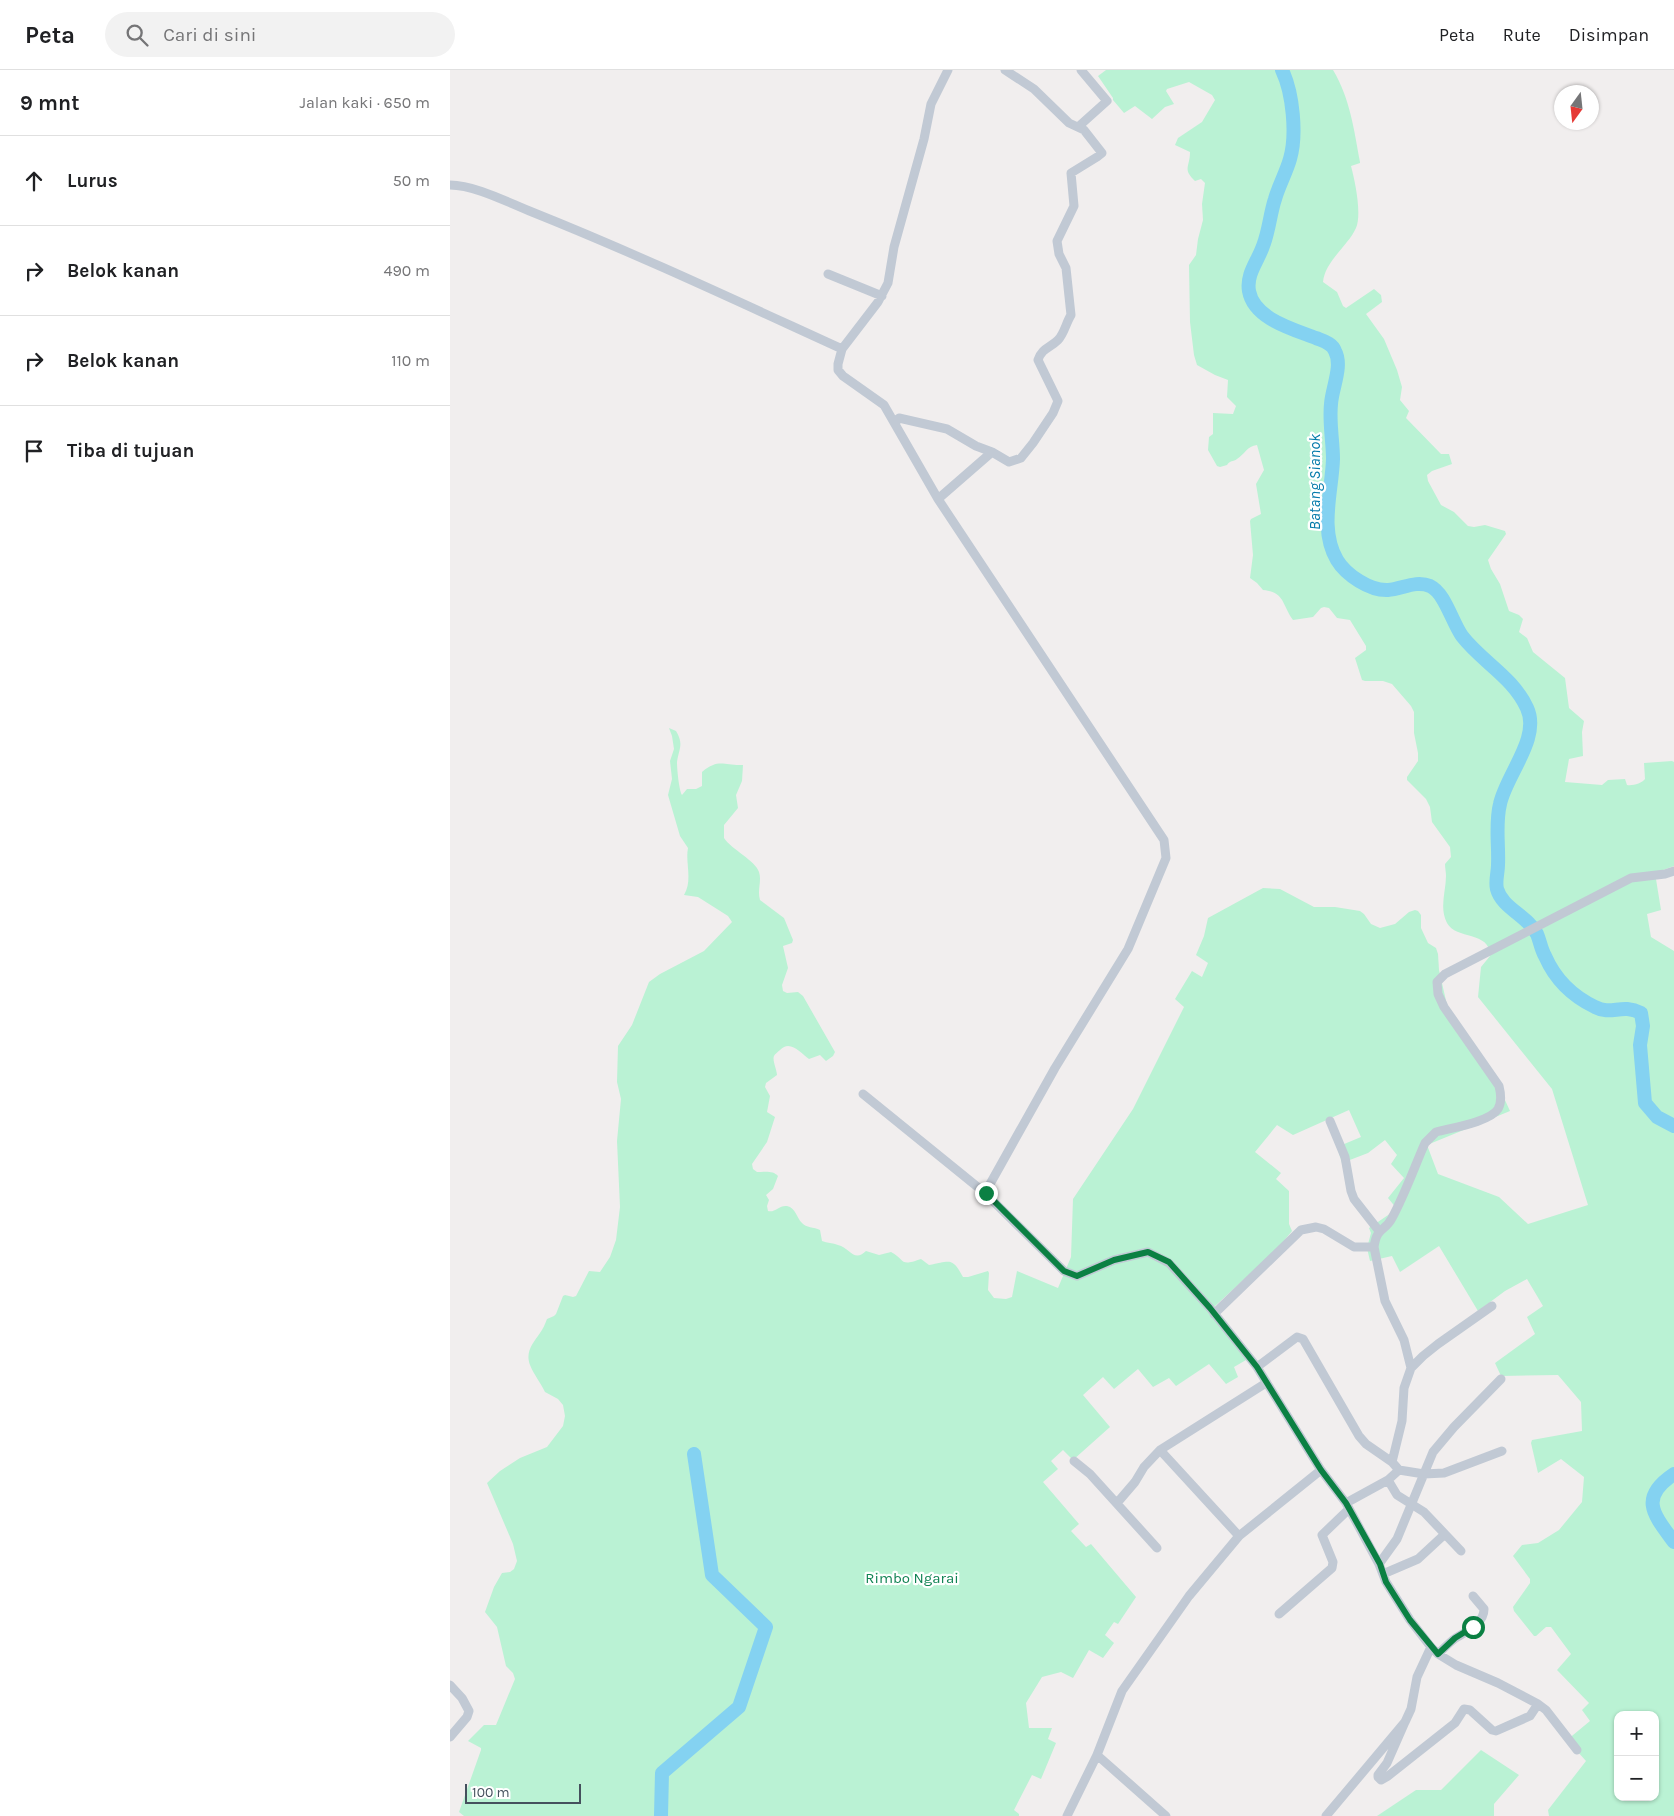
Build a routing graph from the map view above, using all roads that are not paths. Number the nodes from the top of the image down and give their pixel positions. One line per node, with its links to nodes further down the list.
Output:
1 (947, 70): 7 (street)
2 (1005, 70): 4 (street)
3 (1081, 70): 4 (street)
4 (1078, 127): 10 (street)
5 (450, 185): 8 (street)
6 (828, 274): 7 (street)
7 (882, 296): 8 (street)
8 (842, 349): 9 (street)
9 (895, 422): 10 (street); 11 (street)
10 (992, 452): 11 (street)
11 (938, 499): 15 (street)
12 (1674, 871): 16 (street)
13 (863, 1094): 15 (street)
14 (1330, 1121): 16 (street)
15 (986, 1193): 19 (street)
16 (1378, 1231): 17 (street)
17 (1374, 1247): 19 (street); 21 (street)
18 (1492, 1306): 21 (street)
19 (1214, 1314): 20 (street)
20 (1257, 1367): 23 (street); 27 (street)
21 (1411, 1368): 27 (street)
22 (1501, 1379): 30 (street)
23 (1266, 1383): 24 (street); 28 (street)
24 (1160, 1450): 32 (street); 36 (street)
25 (1502, 1451): 30 (street)
26 (1074, 1461): 32 (street)
27 (1392, 1462): 29 (street)
28 (1321, 1470): 34 (street); 36 (street)
29 (1399, 1470): 30 (street); 31 (street)
30 (1424, 1474): 33 (street)
31 (1388, 1480): 33 (street); 34 (street)
32 (1117, 1503): 37 (street)
33 (1412, 1503): 35 (street); 39 (street)
34 (1347, 1506): 39 (street); 42 (street)
35 (1445, 1534): 38 (street); 40 (street)
36 (1239, 1536): 49 (street)
37 (1157, 1548)
38 (1461, 1551)
39 (1380, 1564): 40 (street)
40 (1383, 1574): 43 (street)
41 (1473, 1596): 43 (street)
42 (1278, 1614)
43 (1434, 1650): 45 (street); 46 (street)
44 (450, 1685): 47 (street)
45 (1538, 1704): 48 (street); 51 (street)
46 (1404, 1722): 50 (street); 51 (street)
47 (450, 1737)
48 (1577, 1750)
49 (1097, 1755): 52 (street); 53 (street)
50 (1369, 1766): 51 (street); 54 (street)
51 (1378, 1775)
52 (1067, 1816)
53 (1166, 1816)
54 (1326, 1816)

